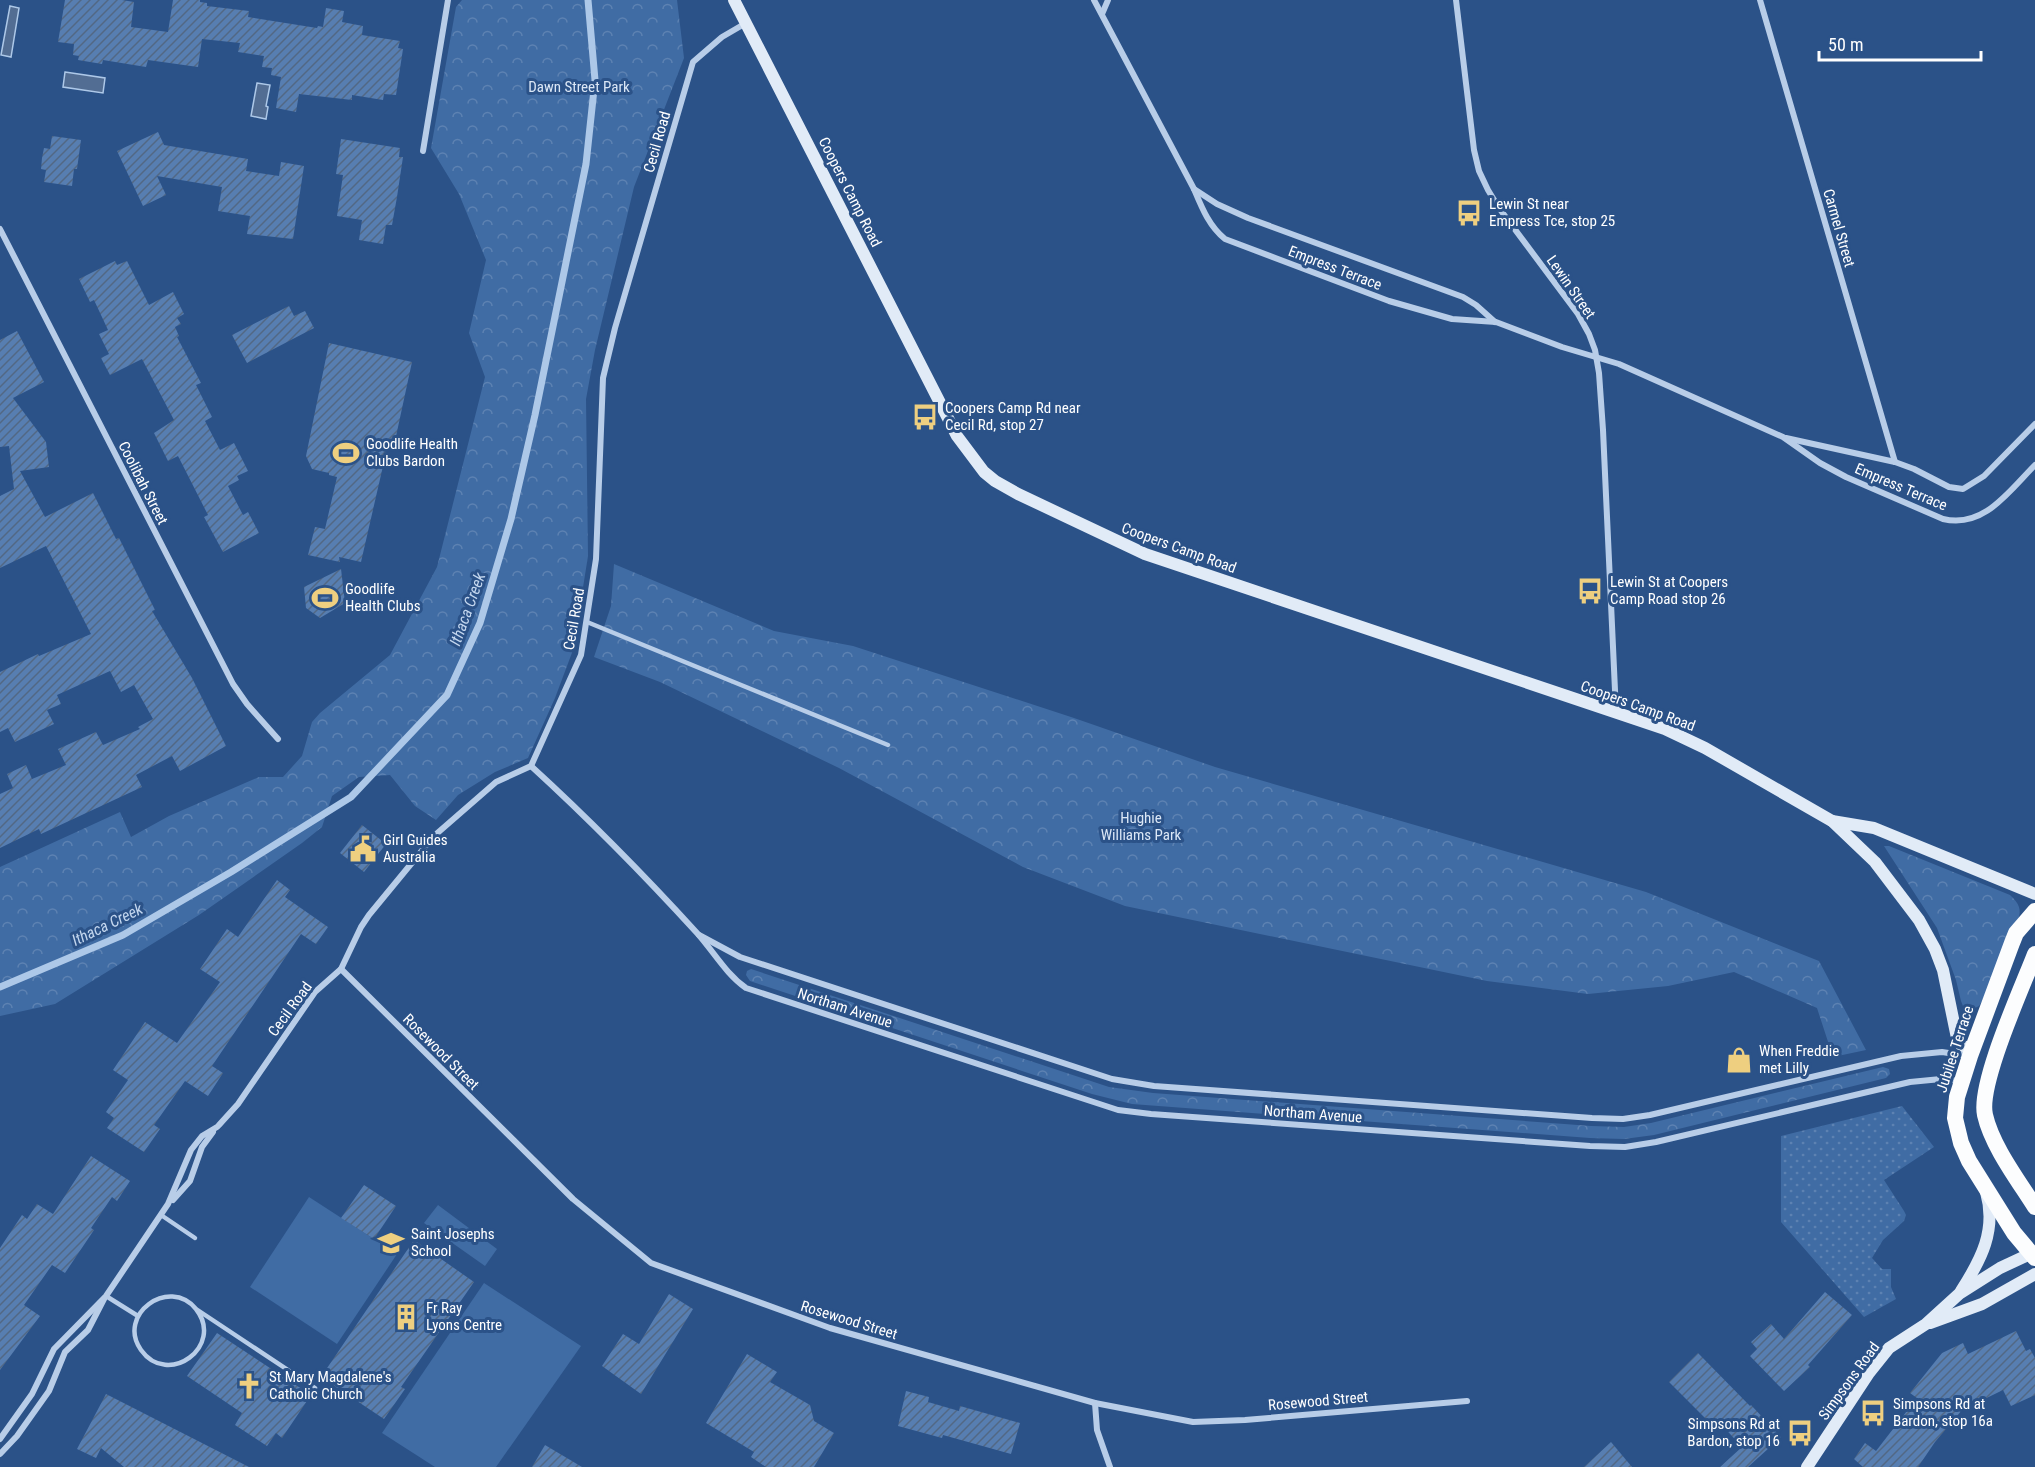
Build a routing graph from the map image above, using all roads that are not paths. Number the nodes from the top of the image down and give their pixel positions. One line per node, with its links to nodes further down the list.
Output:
1 (448, 0): 9 (street)
2 (734, 0): 8 (main road, Coopers Camp Road)
3 (1094, 0): 7 (street, Empress Terrace)
4 (1108, 0): 7 (street)
5 (1456, 0): 13 (street, Lewin Street)
6 (1760, 0): 16 (street, Carmel Street)
7 (1102, 14): 10 (street, Empress Terrace)
8 (746, 22): 18 (street, Cecil Road); 19 (main road, Coopers Camp Road)
9 (423, 151)
10 (1194, 189): 12 (street, Empress Terrace); 12 (street, Empress Terrace)
11 (0, 229): 20 (street, Coolibah Street)
12 (1496, 322): 13 (street, Empress Terrace)
13 (1596, 358): 15 (street, Empress Terrace); 19 (street, Lewin Street)
14 (2035, 424): 16 (street, Empress Terrace)
15 (1783, 437): 16 (street, Empress Terrace); 17 (street, Empress Terrace)
16 (1895, 462)
17 (2035, 465)
18 (587, 622): 21 (lane); 22 (street, Cecil Road)
19 (1616, 713): 23 (main road, Coopers Camp Road)
20 (278, 739)
21 (888, 744)
22 (531, 766): 26 (street, Northam Avenue); 28 (street, Cecil Road)
23 (1832, 821): 24 (main road, Coopers Camp Road); 29 (main road, Coopers Camp Road)
24 (2035, 894)
25 (2035, 911): 29 (highway, Jubilee Terrace)
26 (699, 935): 29 (street, Northam Avenue); 31 (street, Northam Avenue)
27 (2035, 954): 30 (highway)
28 (341, 969): 32 (street, Cecil Road); 47 (street, Rosewood Street)
29 (1971, 1053): 30 (highway); 31 (highway, Jubilee Terrace)
30 (1990, 1074): 31 (highway); 35 (highway)
31 (1962, 1081): 33 (highway, Jubilee Terrace)
32 (219, 1125): 34 (street, Cecil Road); 34 (street, Cecil Road)
33 (1984, 1187): 38 (highway, Jubilee Terrace); 40 (main road)
34 (168, 1204): 36 (street, Cecil Road)
35 (2035, 1207)
36 (161, 1215): 37 (lane); 41 (street, Cecil Road)
37 (195, 1238)
38 (2034, 1255): 40 (main road, Simpsons Road)
39 (2035, 1274): 44 (main road, Simpsons Road)
40 (1959, 1294): 44 (main road, Simpsons Road)
41 (106, 1296): 43 (lane); 48 (street, Cecil Road); 49 (street, Cecil Road)
42 (196, 1310): 43 (lane); 43 (lane); 45 (lane)
43 (138, 1316)
44 (1926, 1324): 51 (main road, Simpsons Road)
45 (315, 1388)
46 (1467, 1401): 47 (street, Rosewood Street)
47 (1095, 1403): 50 (street)
48 (0, 1439)
49 (0, 1454)
50 (1110, 1467)
51 (1807, 1467)

